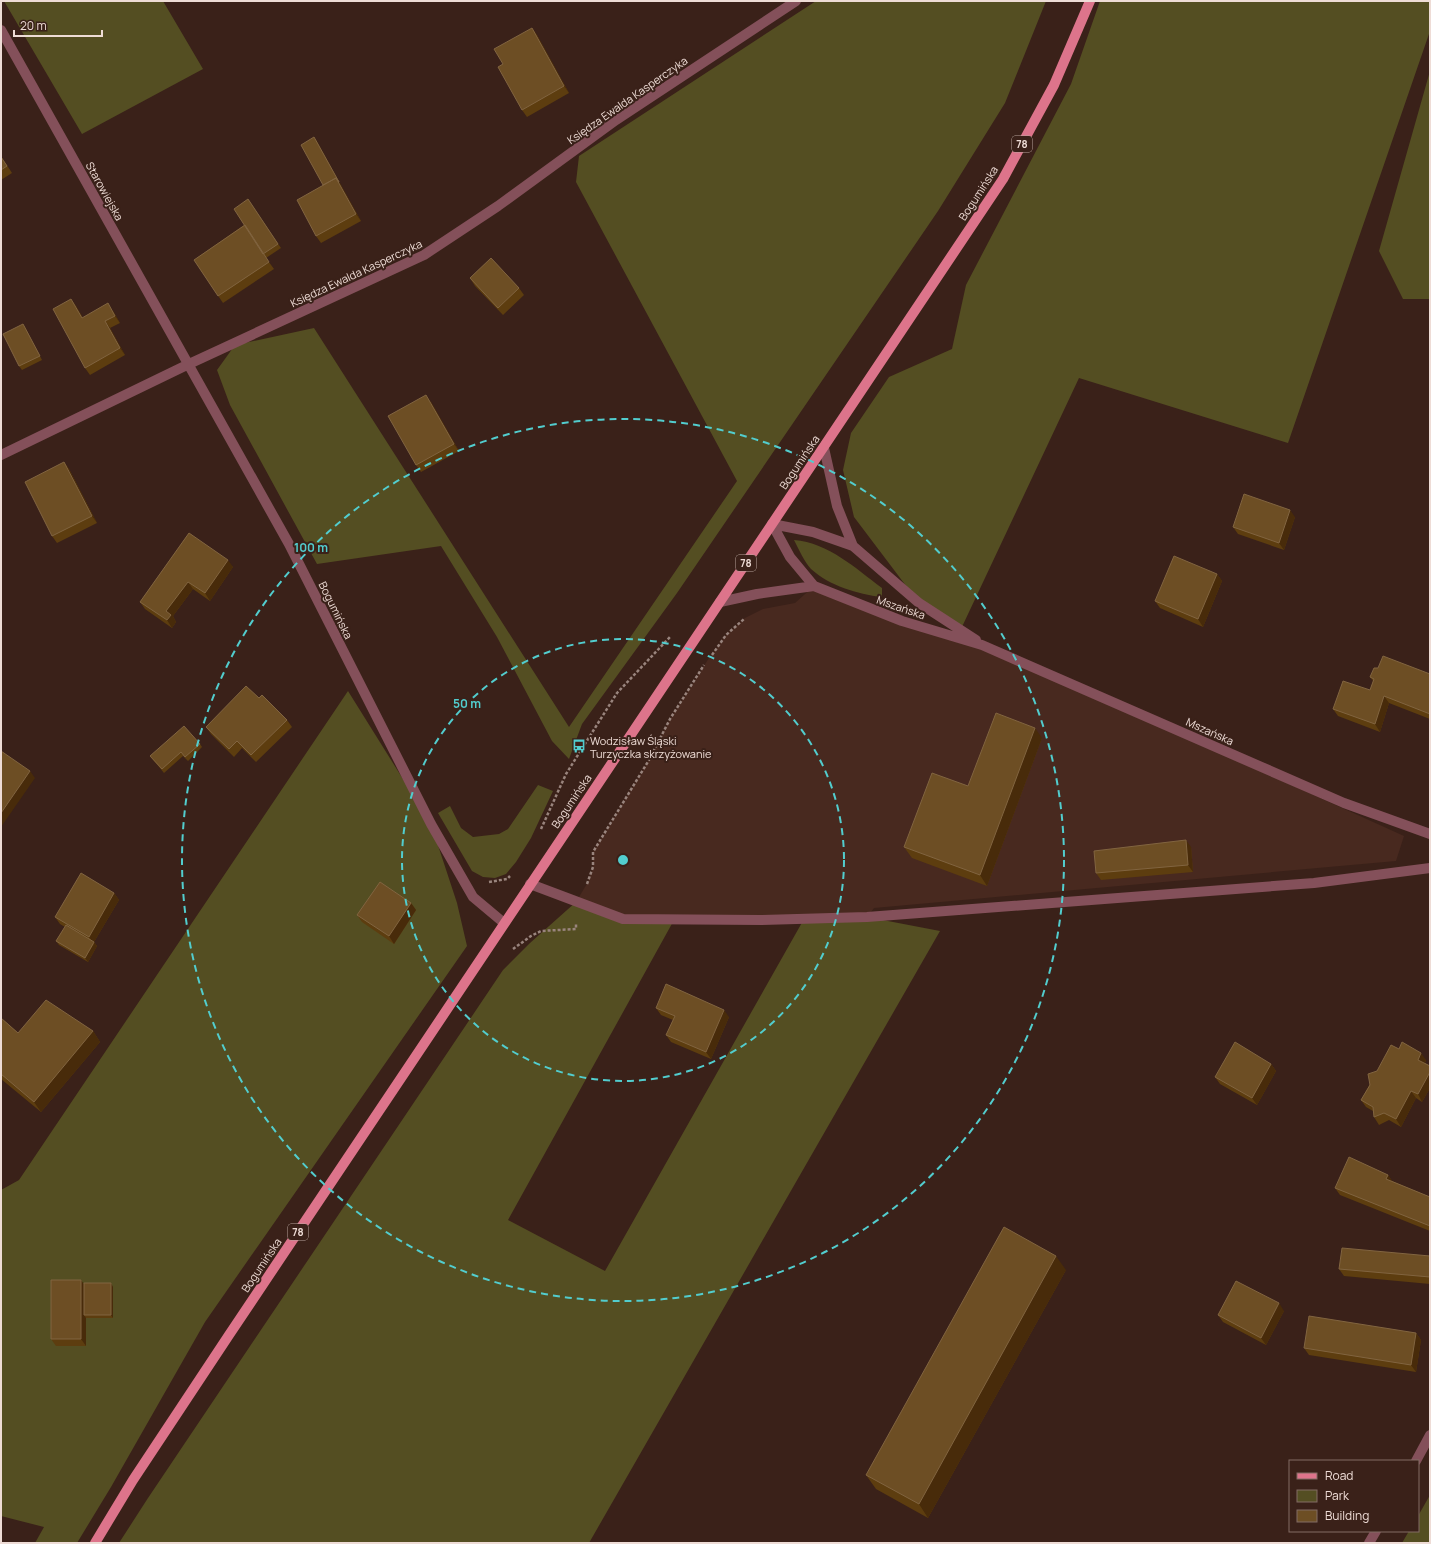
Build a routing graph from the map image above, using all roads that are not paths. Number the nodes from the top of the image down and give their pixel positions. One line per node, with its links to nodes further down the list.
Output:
1 (796, 1): 4 (street, Księdza Ewalda Kasperczyka)
2 (1090, 1): 5 (main road, Bogumińska / 78)
3 (1, 30): 4 (street, Starowiejska)
4 (189, 364): 6 (street, Księdza Ewalda Kasperczyka); 15 (street, Bogumińska)
5 (824, 448): 7 (main road, Bogumińska / 78); 8 (street)
6 (1, 455)
7 (772, 524): 8 (street); 9 (street); 10 (main road, Bogumińska / 78)
8 (853, 546): 11 (street, Mszańska)
9 (814, 586): 10 (street); 11 (street, Mszańska)
10 (720, 602): 14 (main road, Bogumińska / 78)
11 (982, 645): 12 (street, Mszańska)
12 (1430, 834)
13 (1430, 868): 14 (street)
14 (530, 884): 15 (main road, Bogumińska / 78)
15 (504, 923): 19 (main road, Bogumińska / 78)
16 (1430, 1435): 17 (street)
17 (1417, 1460)
18 (1375, 1532): 20 (street)
19 (95, 1543)
20 (1369, 1543)

